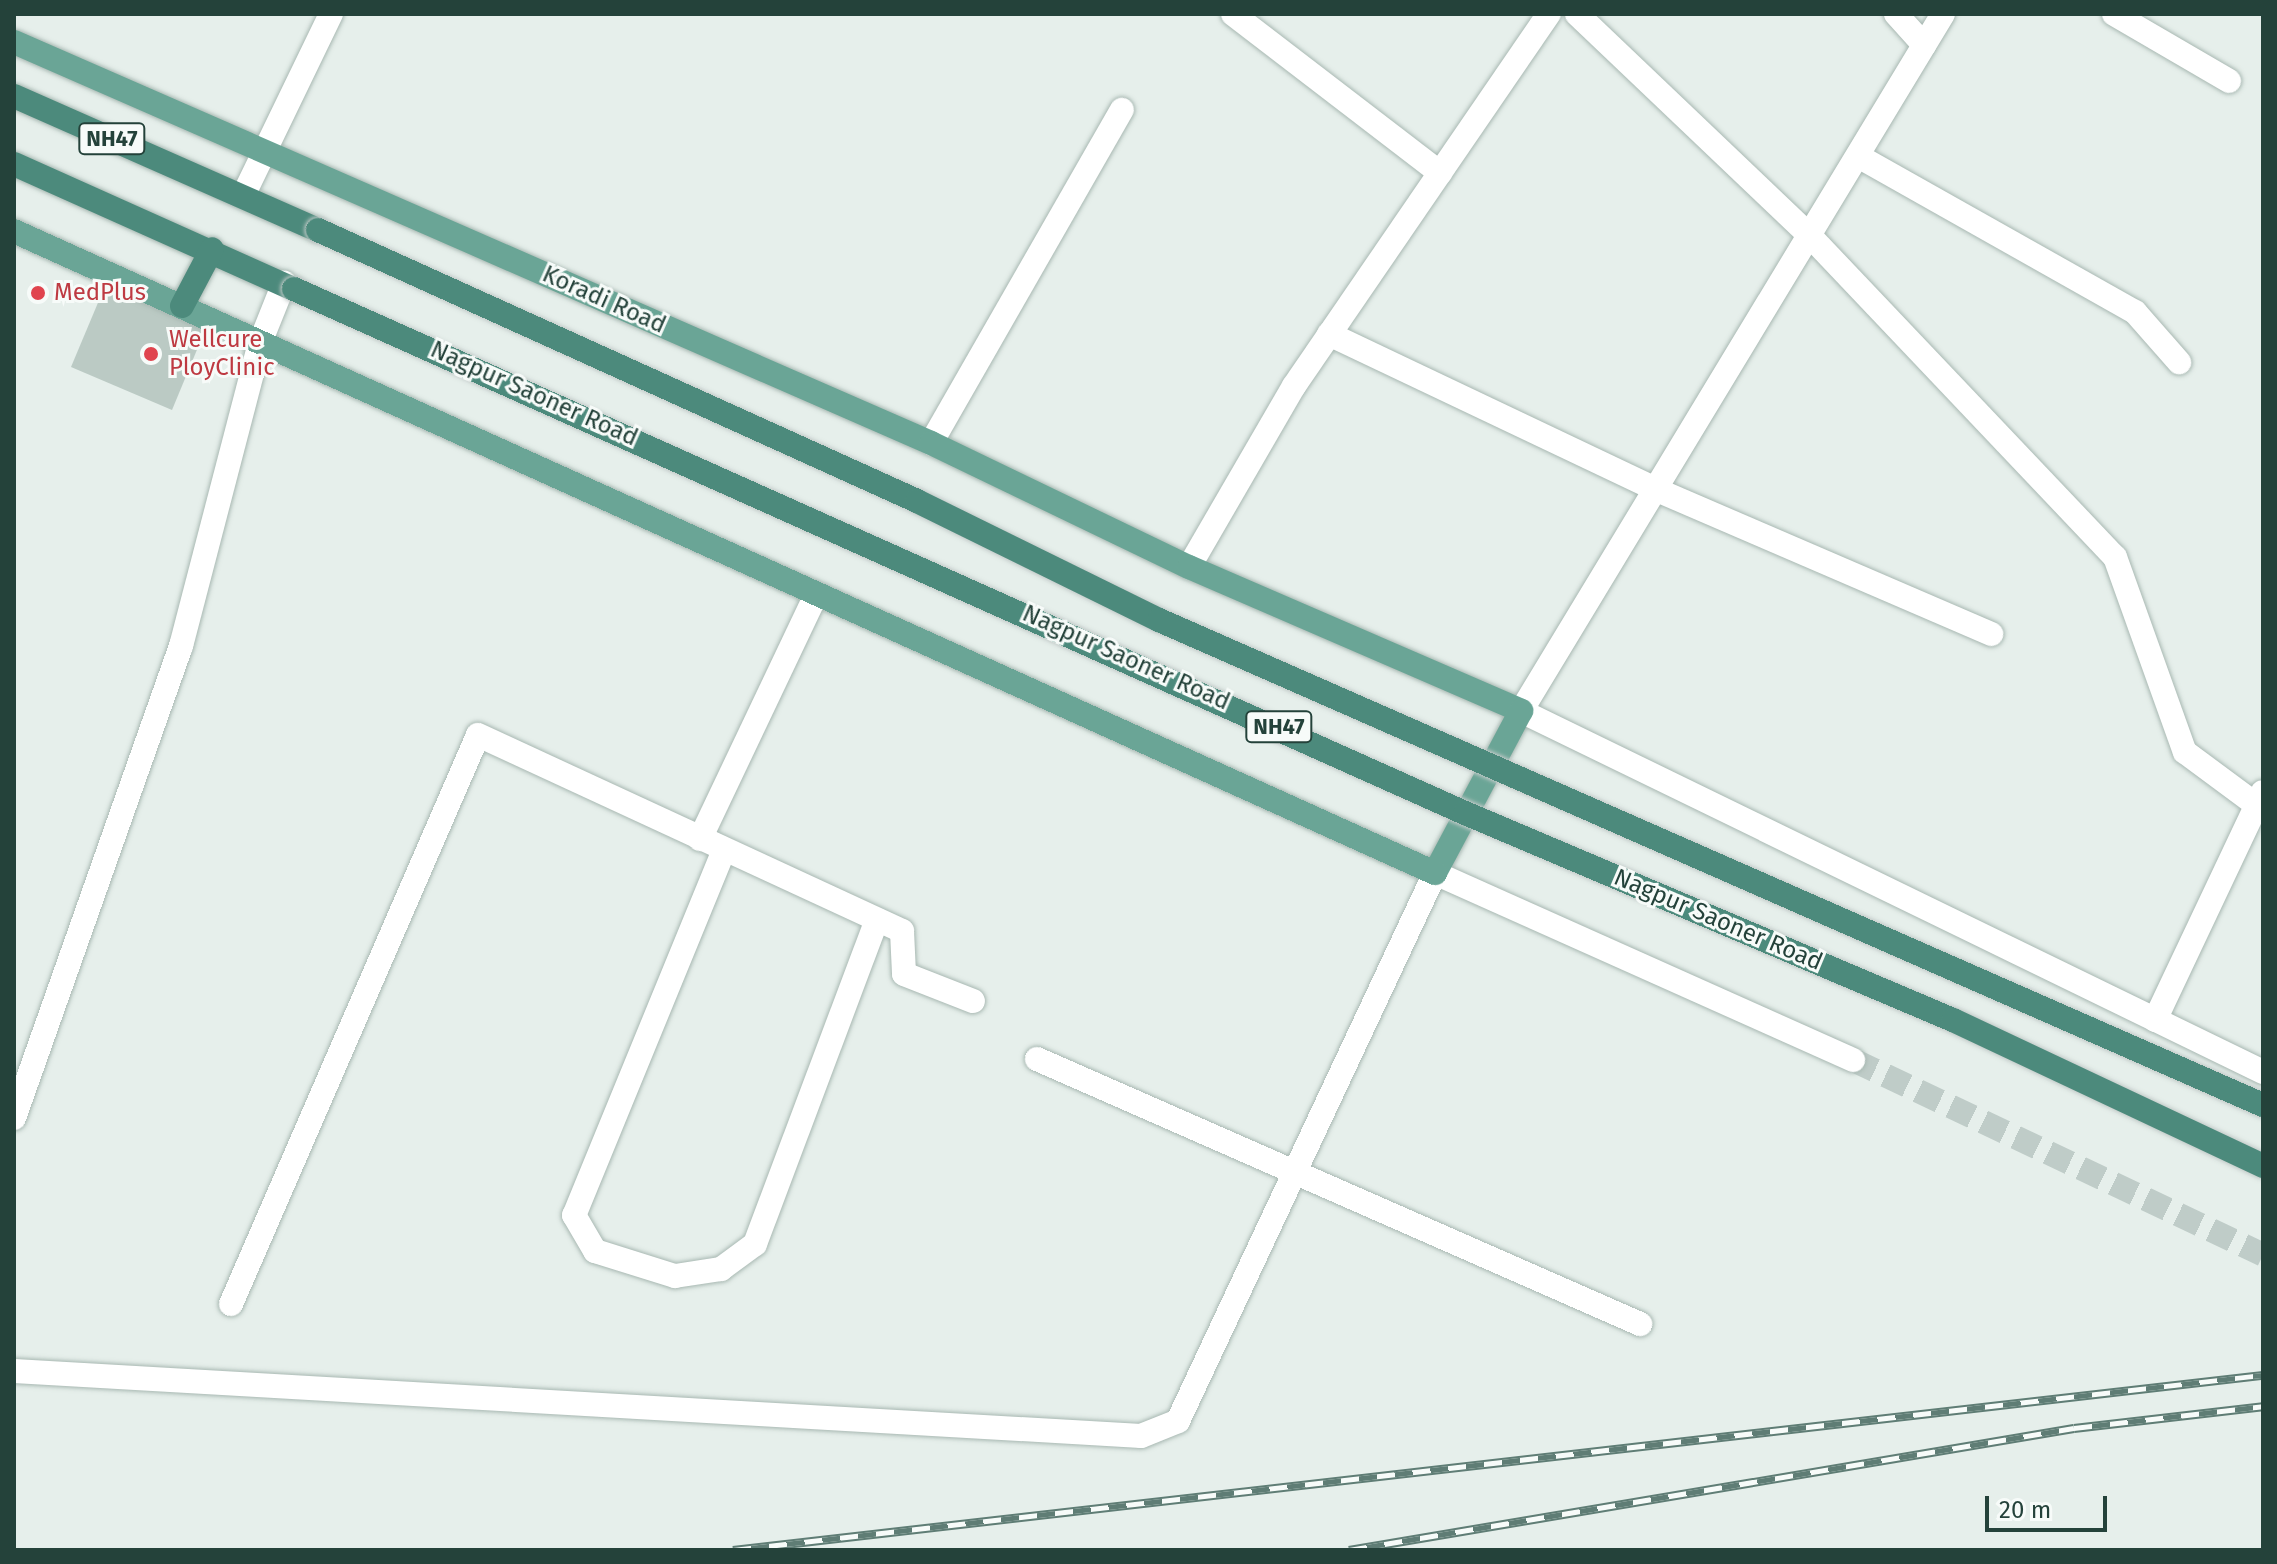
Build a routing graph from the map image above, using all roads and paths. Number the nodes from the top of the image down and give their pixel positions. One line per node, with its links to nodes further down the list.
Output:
1 (331, 14): 13 (street)
2 (1233, 14): 16 (street)
3 (1549, 14): 16 (street)
4 (1577, 14): 19 (street)
5 (1896, 14): 9 (street)
6 (1943, 14): 9 (street)
7 (2114, 14): 10 (street)
8 (14, 42): 13 (main road, Koradi Road)
9 (1924, 45): 14 (street)
10 (2229, 81)
11 (14, 96): 17 (highway, NH47)
12 (1122, 110): 26 (street)
13 (265, 152): 17 (street); 26 (main road, Koradi Road)
14 (1858, 156): 19 (street); 25 (street)
15 (14, 164): 20 (highway, NH47)
16 (1440, 173): 23 (street)
17 (243, 196): 42 (highway, Nagpur Saoner Road / NH47, bridge)
18 (14, 231): 22 (main road)
19 (1810, 236): 27 (street); 32 (street)
20 (205, 246): 21 (highway, NH47); 22 (highway)
21 (289, 286): 24 (street); 44 (highway, Nagpur Saoner Road / NH47, bridge)
22 (182, 306): 24 (main road)
23 (1329, 334): 27 (street); 28 (street)
24 (260, 343): 29 (main road); 43 (street)
25 (2179, 362)
26 (931, 443): 28 (main road, Koradi Road)
27 (1657, 490): 30 (street); 31 (street)
28 (1189, 567): 31 (main road, Koradi Road)
29 (815, 597): 33 (street); 35 (main road)
30 (1991, 634)
31 (1521, 711): 35 (main road); 38 (street)
32 (2259, 798): 38 (street)
33 (700, 839): 34 (street); 46 (street)
34 (724, 850): 36 (street); 36 (street)
35 (1435, 873): 40 (street); 45 (street)
36 (877, 920): 37 (street)
37 (973, 1001)
38 (2155, 1020): 41 (street)
39 (1037, 1059): 45 (street)
40 (1853, 1060)
41 (2263, 1072)
42 (2263, 1105)
43 (14, 1118)
44 (2263, 1166)
45 (1294, 1167): 47 (street); 48 (street)
46 (231, 1304)
47 (1640, 1324)
48 (14, 1371)

